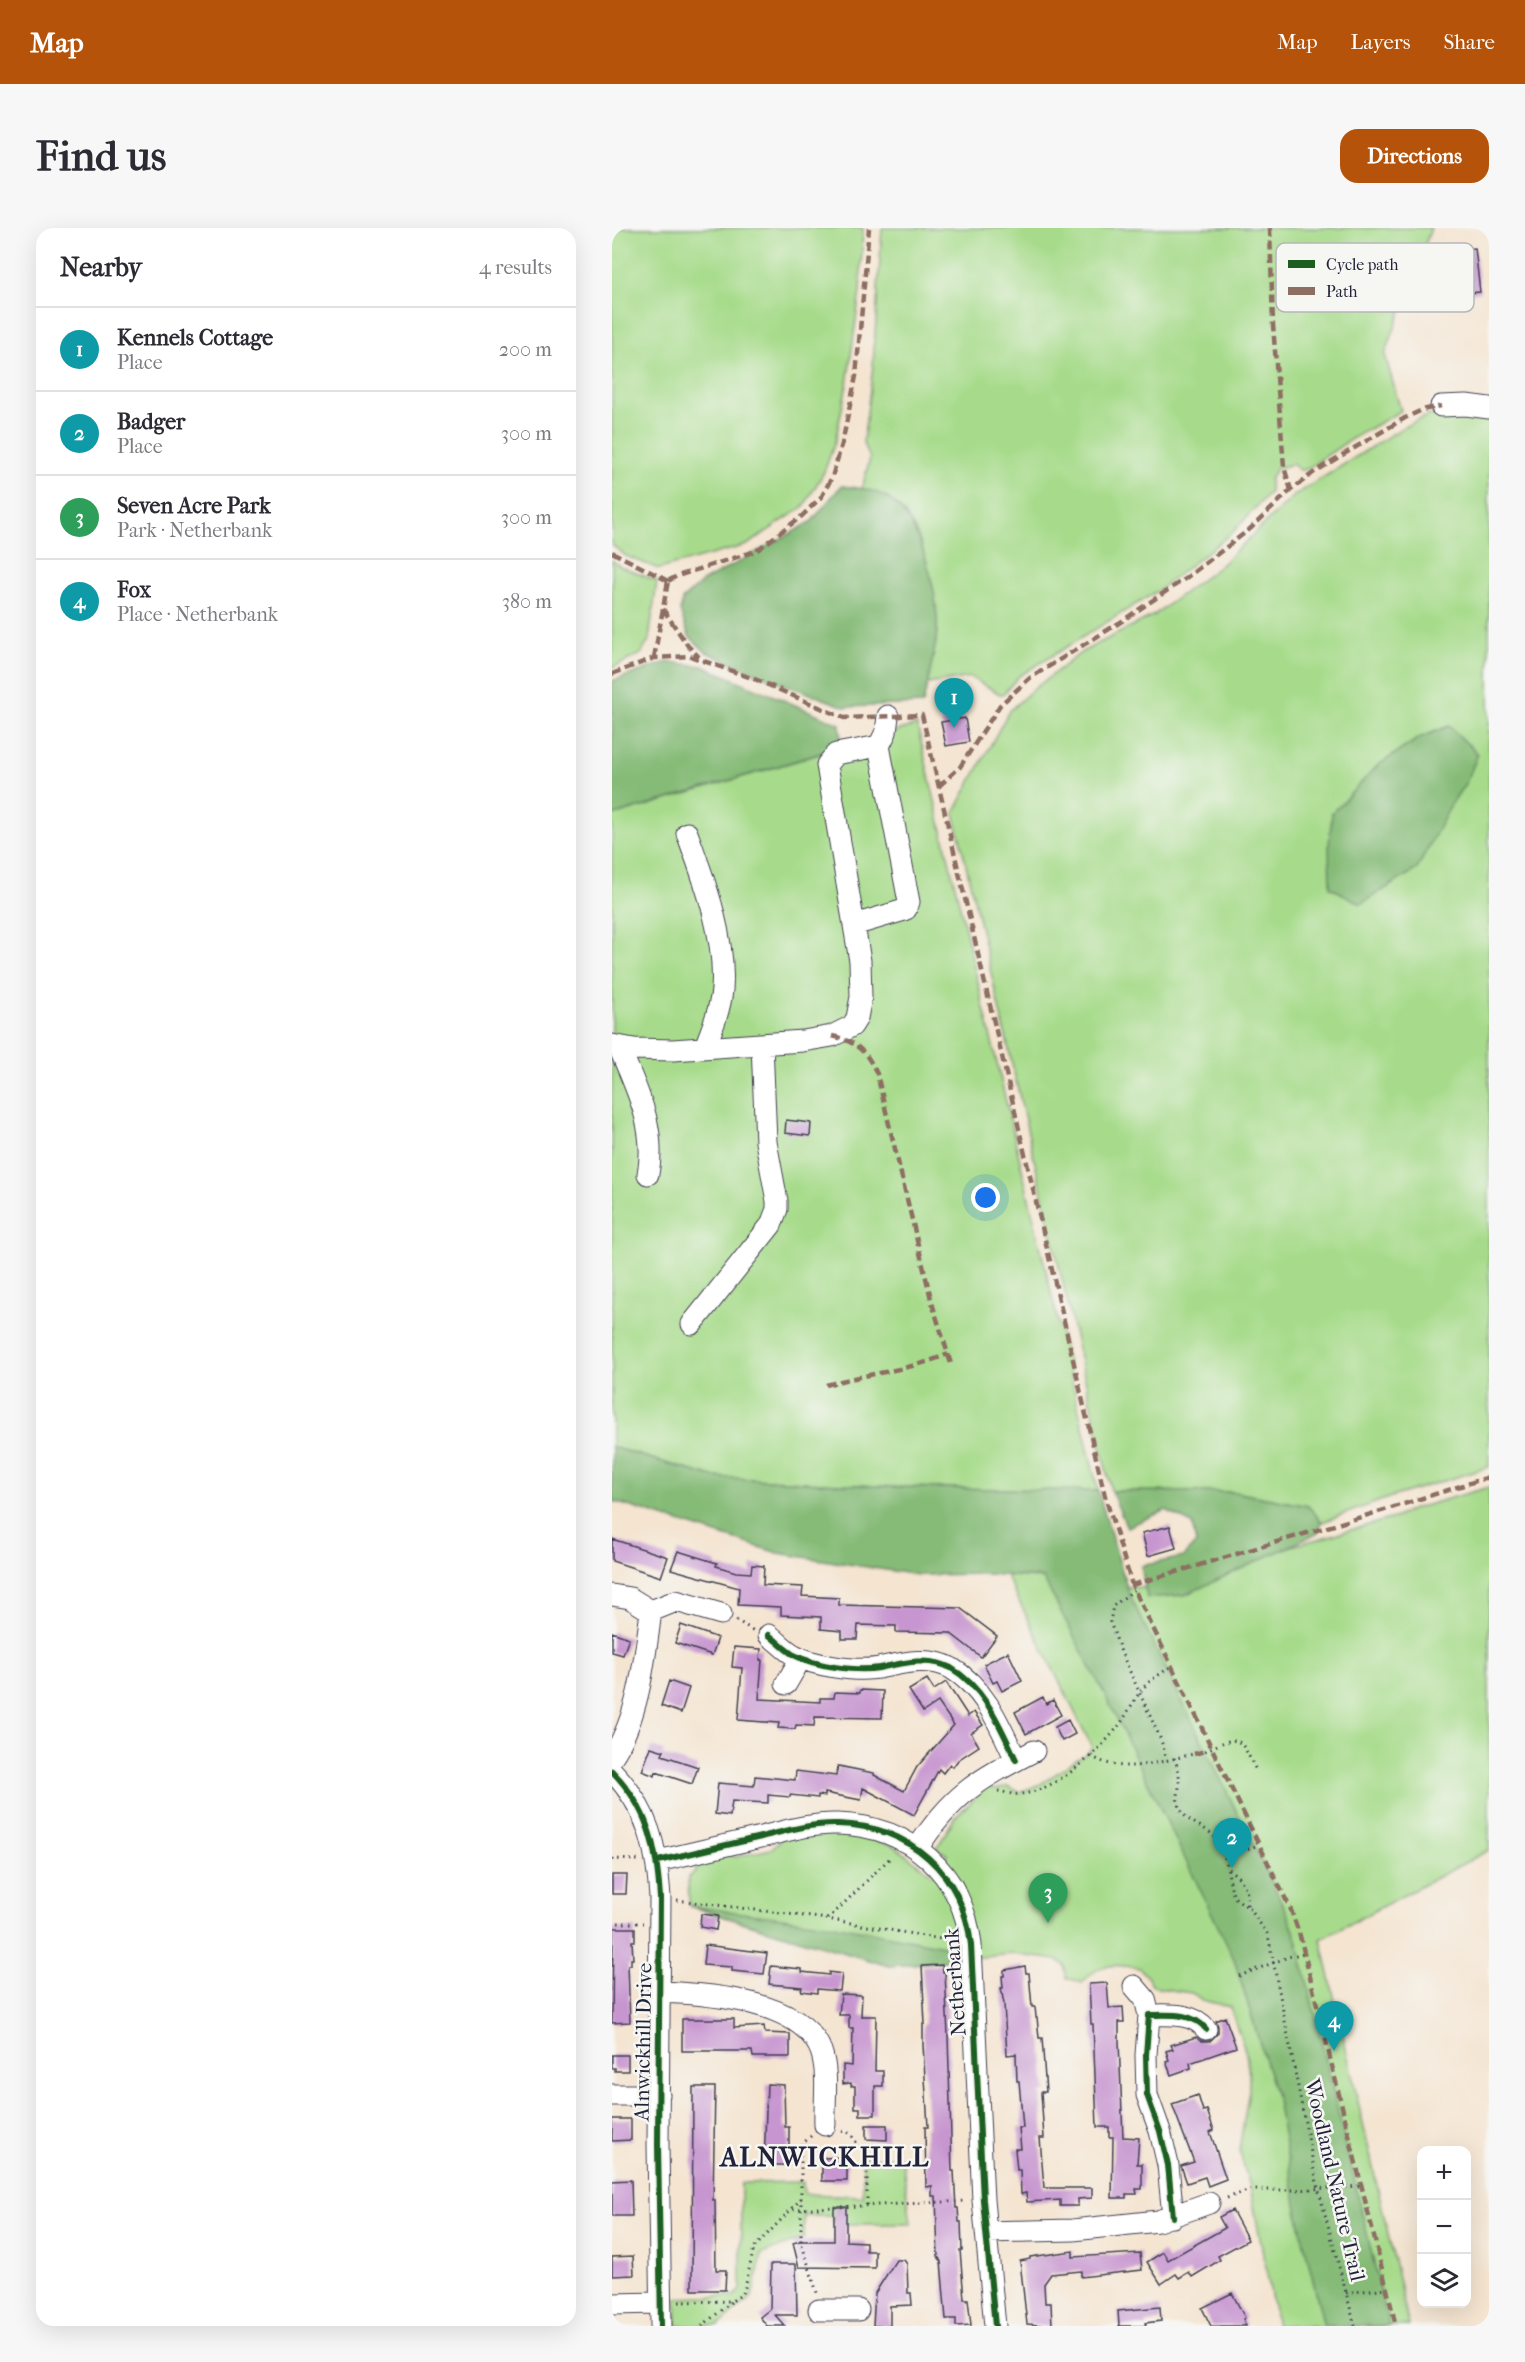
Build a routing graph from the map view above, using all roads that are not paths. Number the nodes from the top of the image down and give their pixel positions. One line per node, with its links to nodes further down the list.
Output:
1 (1441, 406): 2 (street)
2 (1489, 408)
3 (888, 716): 4 (street)
4 (879, 746): 6 (street); 6 (street)
5 (687, 833): 9 (street)
6 (854, 925): 7 (street)
7 (762, 1044): 9 (street); 11 (street)
8 (616, 1046): 9 (street); 10 (street)
9 (705, 1047)
10 (648, 1174)
11 (692, 1324)
12 (612, 1595): 13 (street)
13 (651, 1611): 14 (street); 18 (street)
14 (721, 1614)
15 (769, 1635): 16 (street)
16 (801, 1658): 17 (street); 20 (street)
17 (786, 1683)
18 (612, 1757)
19 (612, 1771): 21 (street, Alnwickhill Drive)
20 (911, 1846): 21 (street, Netherbank); 31 (street, Netherbank)
21 (658, 1861): 23 (street, Alnwickhill Drive)
22 (1134, 1986): 24 (street)
23 (661, 1992): 27 (street, Alnwickhill Drive); 28 (street)
24 (1149, 2015): 25 (street); 30 (street)
25 (1206, 2029)
26 (612, 2095): 27 (street)
27 (659, 2095): 32 (street, Alnwickhill Drive)
28 (825, 2125)
29 (1209, 2203): 30 (street)
30 (1173, 2217): 31 (street)
31 (986, 2232): 35 (street, Netherbank)
32 (660, 2303): 33 (street); 34 (street, Alnwickhill Drive)
33 (612, 2304)
34 (661, 2326)
35 (995, 2326)

